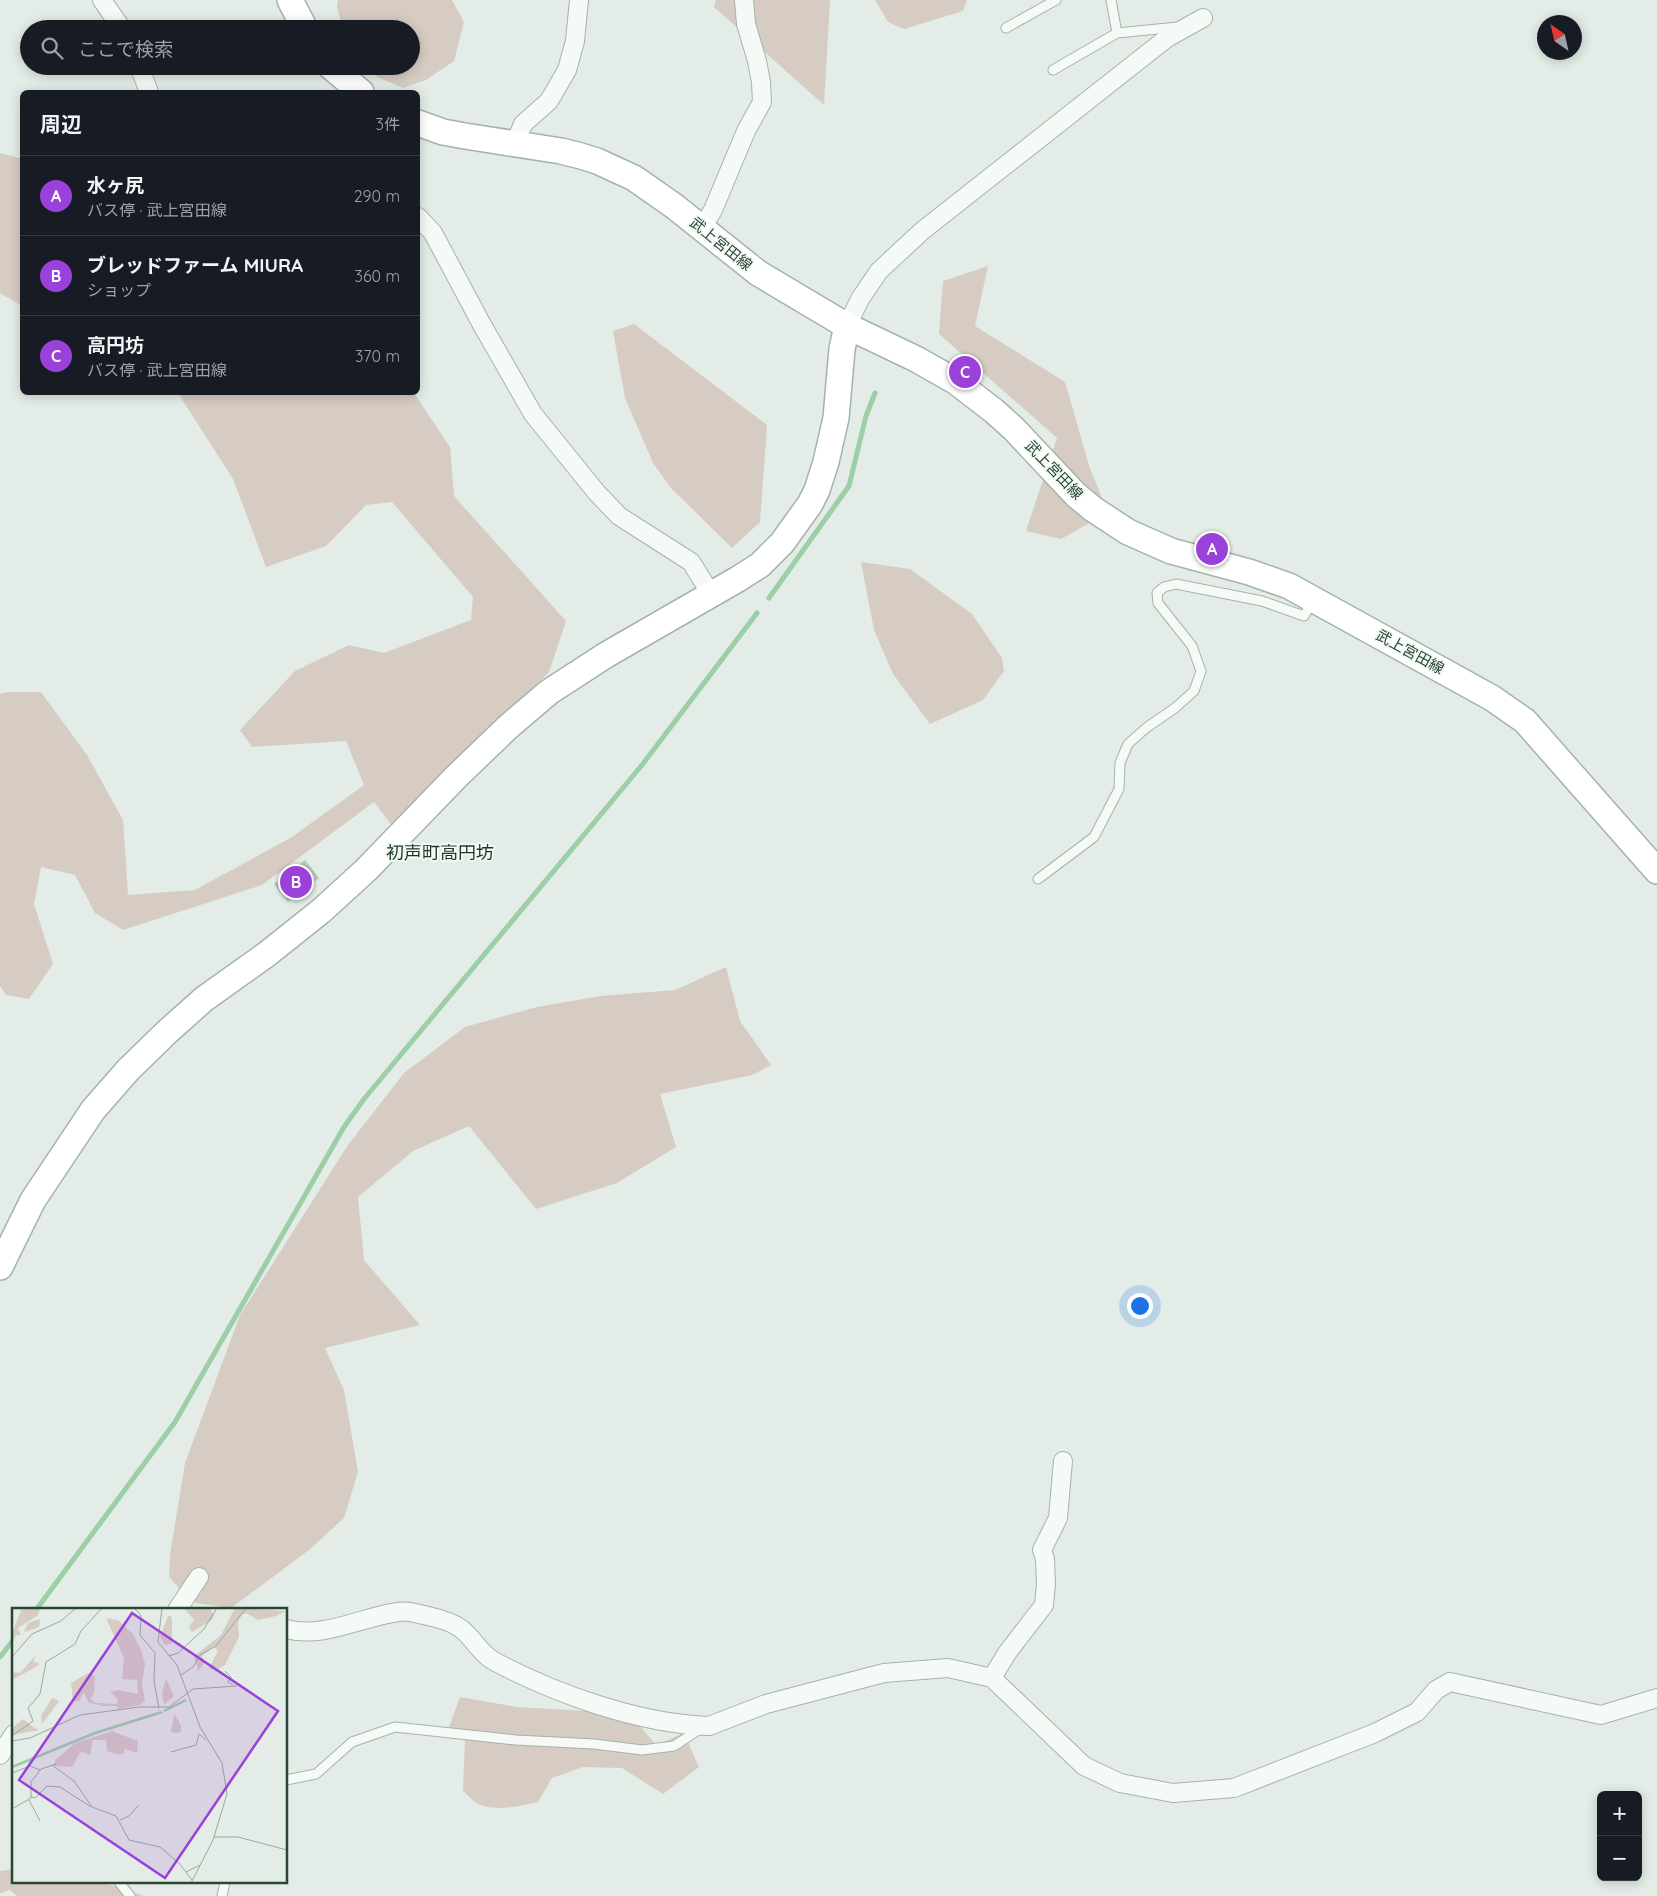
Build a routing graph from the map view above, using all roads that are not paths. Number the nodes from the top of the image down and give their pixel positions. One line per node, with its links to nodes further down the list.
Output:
1 (102, 0): 7 (street)
2 (290, 0): 8 (main road)
3 (579, 0): 18 (street)
4 (744, 0): 20 (street)
5 (1056, 0): 10 (lane)
6 (1111, 0): 11 (lane)
7 (116, 20)
8 (300, 20)
9 (1196, 22): 11 (lane); 21 (street)
10 (1006, 28)
11 (1117, 33): 12 (lane)
12 (1053, 70)
13 (142, 75): 15 (street)
14 (341, 75): 16 (main road)
15 (148, 90)
16 (359, 90)
17 (420, 124): 18 (main road, 武上宮田線)
18 (514, 143): 20 (main road, 武上宮田線)
19 (420, 219): 22 (street)
20 (702, 228): 21 (main road, 武上宮田線)
21 (847, 326): 22 (main road); 23 (main road, 武上宮田線)
22 (712, 594): 26 (main road)
23 (1314, 599): 24 (main road, 武上宮田線); 25 (lane)
24 (1657, 870)
25 (1038, 879)
26 (0, 1267)
27 (1063, 1461): 31 (street)
28 (199, 1577): 29 (street)
29 (178, 1608)
30 (288, 1629): 33 (street)
31 (992, 1678): 32 (street); 33 (street)
32 (1657, 1698)
33 (704, 1726): 36 (lane)
34 (12, 1737): 35 (street)
35 (0, 1755)
36 (288, 1780)
37 (121, 1884): 38 (lane)
38 (130, 1896)

